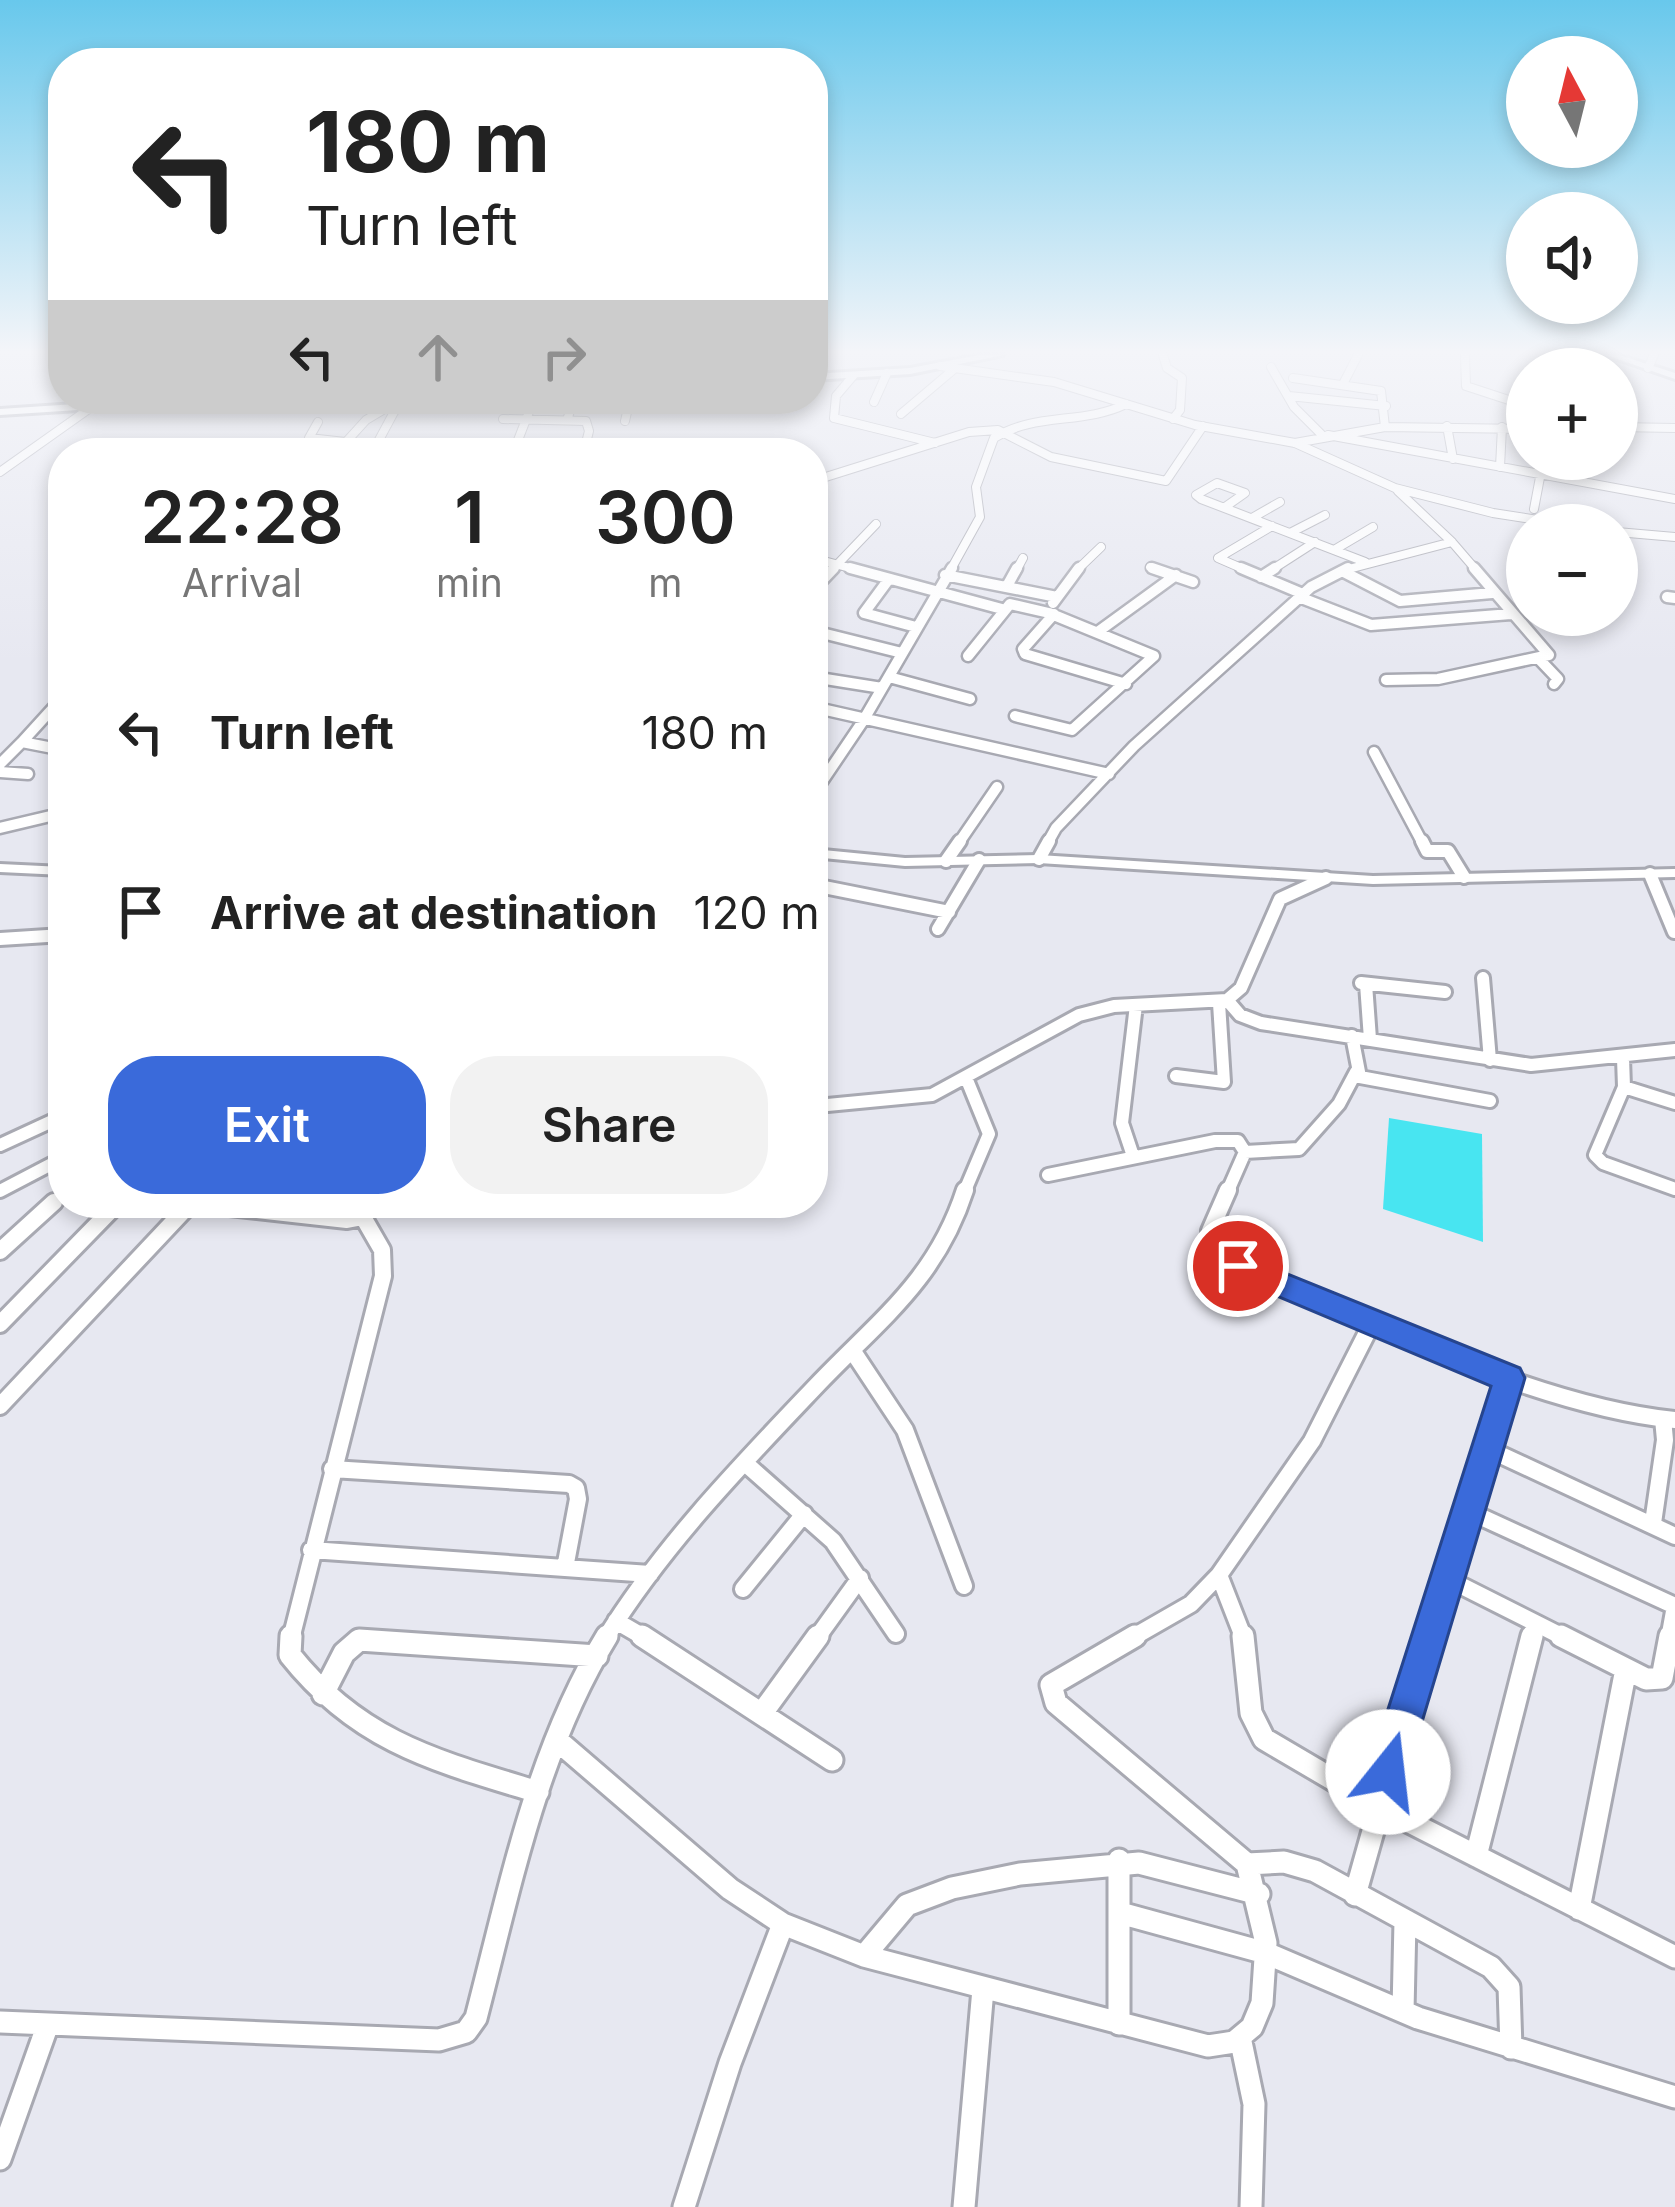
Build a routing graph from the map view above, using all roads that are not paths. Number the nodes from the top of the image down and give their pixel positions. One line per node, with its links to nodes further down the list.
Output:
1 (887, 458): 11 (street)
2 (986, 458): 37 (street)
3 (1052, 458): 4 (street)
4 (1184, 458)
5 (1328, 458): 13 (street)
6 (1449, 458): 8 (street)
7 (1501, 458): 9 (street)
8 (1454, 459): 9 (street)
9 (1501, 466): 10 (street)
10 (1506, 467)
11 (828, 476)
12 (1581, 480): 14 (street)
13 (1395, 488): 18 (street); 27 (street)
14 (1675, 499)
15 (1280, 502): 19 (street)
16 (1225, 508): 16 (street); 19 (street)
17 (1324, 514): 23 (street)
18 (1506, 515)
19 (1252, 518): 21 (street)
20 (876, 524): 33 (street)
21 (1272, 526): 23 (street); 39 (street)
22 (1373, 527): 29 (street)
23 (1290, 533): 26 (street)
24 (1638, 534): 25 (street)
25 (1675, 537)
26 (1315, 542): 29 (street); 39 (street)
27 (1452, 542): 31 (street); 44 (street)
28 (1101, 547): 46 (street)
29 (1334, 550): 31 (street)
30 (1023, 558): 42 (street)
31 (1365, 562): 35 (street)
32 (828, 563): 33 (street)
33 (837, 566): 36 (street); 40 (street)
34 (1150, 567): 38 (street)
35 (1342, 571): 44 (street); 45 (street)
36 (828, 575)
37 (945, 575): 42 (street); 43 (street)
38 (1176, 575): 41 (street); 52 (street)
39 (1261, 577): 45 (street)
40 (889, 579): 43 (street); 51 (street)
41 (1193, 583)
42 (1007, 586): 46 (street)
43 (936, 590): 48 (street); 51 (street)
44 (1492, 593): 47 (street)
45 (1301, 595): 50 (street); 75 (street)
46 (1057, 597): 49 (street)
47 (1506, 608)
48 (1003, 609): 49 (street); 56 (street)
49 (1050, 613): 52 (street); 61 (street)
50 (1506, 614)
51 (916, 627): 55 (street)
52 (1099, 631): 61 (street)
53 (828, 634): 55 (street)
54 (1534, 636): 57 (street)
55 (902, 653): 58 (street)
56 (968, 656)
57 (1538, 658): 60 (street); 62 (street)
58 (890, 676): 63 (street); 64 (street)
59 (828, 679): 63 (street)
60 (1387, 680)
61 (1126, 683): 67 (street)
62 (1554, 684)
63 (882, 688): 68 (street)
64 (970, 699)
65 (828, 711): 68 (street)
66 (48, 713): 69 (street)
67 (1015, 716)
68 (863, 721): 73 (street); 75 (street)
69 (22, 742): 70 (street); 72 (street)
70 (48, 747)
71 (1374, 752): 87 (street)
72 (0, 768): 74 (street)
73 (828, 773)
74 (28, 774)
75 (1109, 774): 80 (street)
76 (997, 787): 82 (street)
77 (48, 817): 78 (street)
78 (0, 828)
79 (828, 854): 82 (street)
80 (1039, 859): 81 (street); 88 (street)
81 (979, 860): 82 (street); 90 (street)
82 (946, 861)
83 (0, 868): 84 (street)
84 (48, 870)
85 (1675, 873): 86 (street)
86 (1650, 874): 87 (street); 92 (street)
87 (1464, 877): 88 (street)
88 (1326, 878): 97 (street)
89 (828, 887): 90 (street)
90 (949, 912): 91 (street)
91 (938, 929)
92 (1674, 932)
93 (48, 935): 94 (street)
94 (0, 939)
95 (1483, 979): 103 (street)
96 (1445, 992): 100 (street)
97 (1223, 1002): 98 (street); 99 (street); 105 (street)
98 (1136, 1005): 106 (street); 114 (street)
99 (1352, 1036): 100 (street); 104 (street)
100 (1370, 1039): 103 (street)
101 (1675, 1050): 102 (street)
102 (1623, 1058): 103 (street); 107 (street)
103 (1490, 1060)
104 (1356, 1072): 108 (street); 113 (street)
105 (1176, 1076)
106 (967, 1080): 110 (street); 128 (street)
107 (1624, 1087): 109 (street); 117 (street)
108 (1490, 1101)
109 (1675, 1103)
110 (828, 1105)
111 (48, 1123): 112 (street)
112 (0, 1145)
113 (1245, 1152): 114 (street); 123 (street)
114 (1133, 1156): 116 (street)
115 (48, 1166): 118 (street)
116 (1048, 1175)
117 (1675, 1189)
118 (0, 1190)
119 (48, 1208): 124 (street)
120 (103, 1218): 127 (street)
121 (178, 1218): 130 (street)
122 (370, 1218): 134 (street)
123 (1210, 1231)
124 (0, 1252)
125 (1238, 1266): 126 (street)
126 (1373, 1321): 129 (street); 142 (street)
127 (0, 1324)
128 (852, 1350): 133 (street); 145 (street)
129 (1509, 1378): 131 (street); 132 (street)
130 (0, 1406)
131 (1669, 1420): 137 (street)
132 (1486, 1448): 135 (street); 137 (street)
133 (745, 1463): 136 (street); 141 (street)
134 (332, 1469): 139 (street); 140 (street)
135 (1466, 1510): 144 (street); 151 (street)
136 (805, 1514): 143 (street); 146 (street)
137 (1653, 1523): 138 (street)
138 (1675, 1536)
139 (311, 1550): 140 (street); 152 (street)
140 (565, 1568): 141 (street)
141 (650, 1574): 147 (street)
142 (1219, 1574): 157 (street); 160 (street)
143 (860, 1578): 149 (street); 153 (street)
144 (1446, 1578): 148 (street); 157 (street)
145 (964, 1586)
146 (743, 1589)
147 (616, 1621): 150 (street); 153 (street)
148 (1535, 1623): 151 (street); 158 (street)
149 (896, 1634)
150 (597, 1656): 152 (street); 154 (street)
151 (1626, 1669): 163 (street)
152 (323, 1694): 156 (street)
153 (762, 1713): 155 (street)
154 (558, 1742): 156 (street); 166 (street)
155 (832, 1760)
156 (538, 1792): 173 (street)
157 (1378, 1806): 158 (street); 162 (street)
158 (1477, 1856): 163 (street)
159 (1119, 1861): 161 (street); 164 (street); 168 (street)
160 (1246, 1864): 161 (street); 162 (street)
161 (1259, 1894): 167 (street)
162 (1355, 1895): 165 (street)
163 (1579, 1909): 169 (street)
164 (1120, 1913): 167 (street); 174 (street)
165 (1405, 1921): 171 (street); 176 (street)
166 (783, 1924): 168 (street); 179 (street)
167 (1266, 1953): 171 (street); 175 (street)
168 (864, 1956): 170 (street)
169 (1675, 1957)
170 (983, 1989): 174 (street); 180 (street)
171 (1403, 2011): 176 (street)
172 (0, 2022): 173 (street)
173 (48, 2024): 178 (street)
174 (1119, 2024): 175 (street)
175 (1241, 2042): 181 (street)
176 (1511, 2048): 177 (street)
177 (1675, 2097)
178 (0, 2159)
179 (684, 2207)
180 (964, 2207)
181 (1251, 2207)

